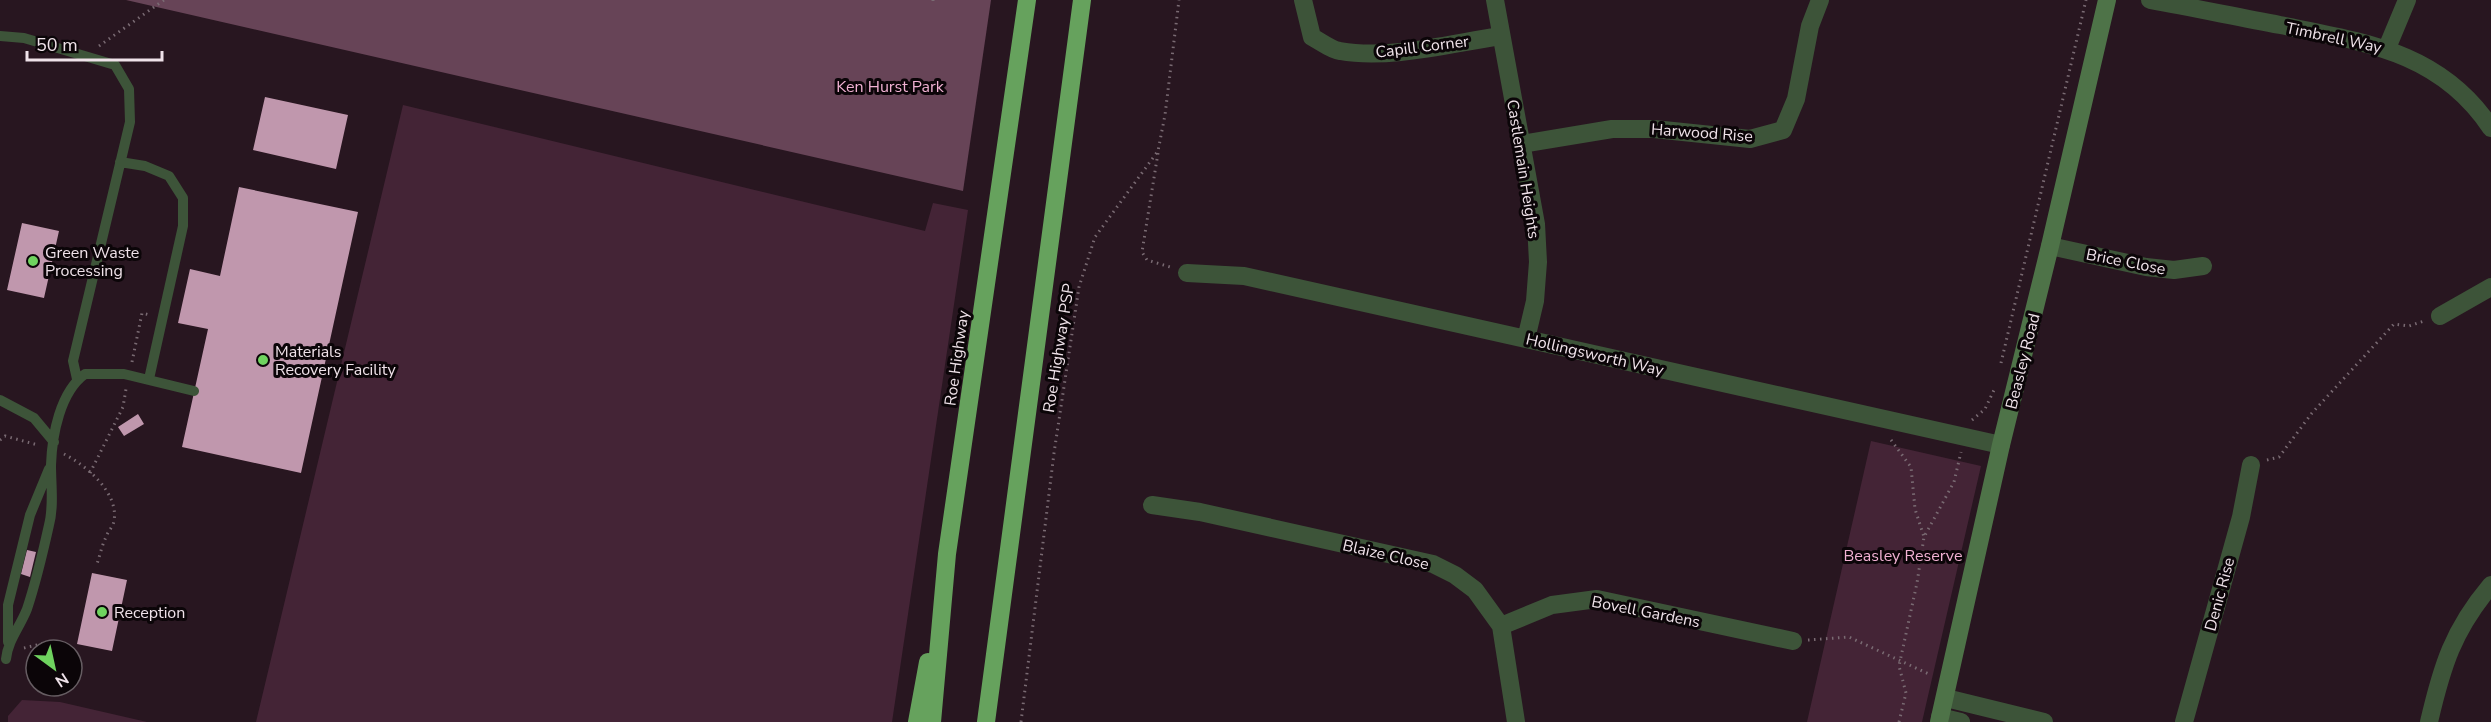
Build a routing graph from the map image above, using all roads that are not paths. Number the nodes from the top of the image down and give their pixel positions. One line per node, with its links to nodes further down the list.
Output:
1 (1027, 0): 30 (highway, Roe Highway)
2 (1082, 0): 40 (highway)
3 (1303, 0): 10 (street, Capill Corner)
4 (1495, 0): 10 (street, Castlemain Heights)
5 (1820, 0): 13 (street, Harwood Rise)
6 (2107, 0): 15 (main road, Beasley Road)
7 (2150, 0): 11 (street, Timbrell Way)
8 (2407, 0): 11 (street)
9 (0, 36): 14 (lane)
10 (1501, 36): 13 (street, Castlemain Heights)
11 (2387, 48): 12 (street, Timbrell Way)
12 (2491, 128)
13 (1521, 144): 20 (street, Castlemain Heights)
14 (120, 162): 21 (lane); 22 (lane)
15 (2050, 246): 16 (street, Brice Close); 25 (main road, Beasley Road)
16 (2203, 266)
17 (1187, 273): 20 (street, Hollingsworth Way)
18 (2491, 286): 19 (street)
19 (2440, 316)
20 (1526, 339): 25 (street, Hollingsworth Way)
21 (77, 380): 22 (lane); 26 (lane)
22 (149, 380): 23 (lane)
23 (194, 391)
24 (0, 400): 26 (lane)
25 (2001, 445): 36 (main road, Beasley Road)
26 (54, 446): 27 (lane)
27 (51, 463): 34 (lane); 34 (lane)
28 (2252, 465): 44 (street, Denic Rise)
29 (1152, 505): 32 (street, Blaize Close)
30 (947, 554): 38 (highway); 39 (highway, Roe Highway)
31 (2491, 585): 45 (street)
32 (1501, 626): 33 (street, Bovell Gardens); 41 (street, Blaize Close)
33 (1793, 641)
34 (8, 645): 35 (lane)
35 (6, 660)
36 (1946, 698): 37 (main road, Beasley Road); 43 (street)
37 (1940, 720): 42 (street)
38 (917, 722)
39 (932, 722)
40 (986, 722)
41 (1516, 722)
42 (1961, 722)
43 (2044, 722)
44 (2184, 722)
45 (2429, 722)

